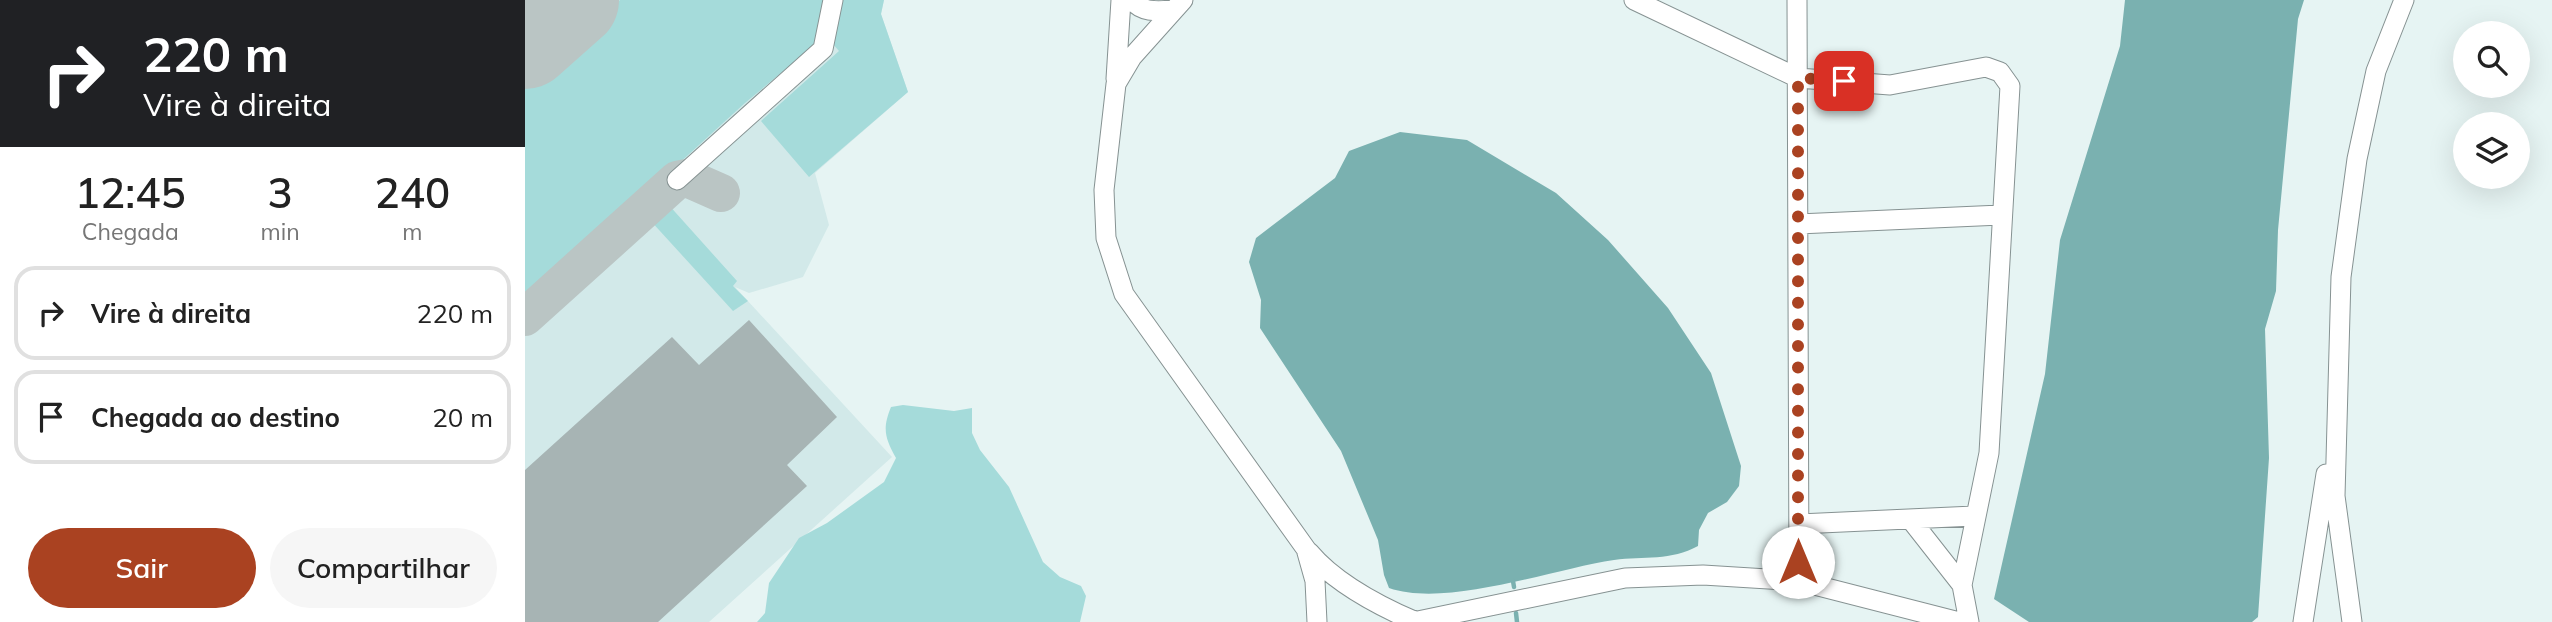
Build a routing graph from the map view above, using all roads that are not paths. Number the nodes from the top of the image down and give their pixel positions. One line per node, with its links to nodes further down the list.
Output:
1 (833, 0): 10 (street)
2 (1122, 0): 9 (street)
3 (1132, 0): 7 (street)
4 (1634, 0): 8 (street)
5 (1797, 0): 8 (street)
6 (2404, 0): 13 (street)
7 (1178, 5): 9 (street)
8 (1798, 78): 11 (street); 12 (street)
9 (1116, 84): 17 (street)
10 (677, 180)
11 (2001, 215): 12 (street); 14 (street)
12 (1798, 224): 16 (street)
13 (2335, 420): 24 (street); 25 (street)
14 (1974, 516): 15 (street); 19 (street)
15 (1911, 520): 16 (street); 19 (street)
16 (1798, 524): 18 (street)
17 (1306, 549): 20 (street); 21 (street)
18 (1798, 581): 21 (street); 22 (street)
19 (1962, 585): 23 (street)
20 (1317, 622)
21 (1413, 622)
22 (1959, 622)
23 (1969, 622)
24 (2303, 622)
25 (2352, 622)

